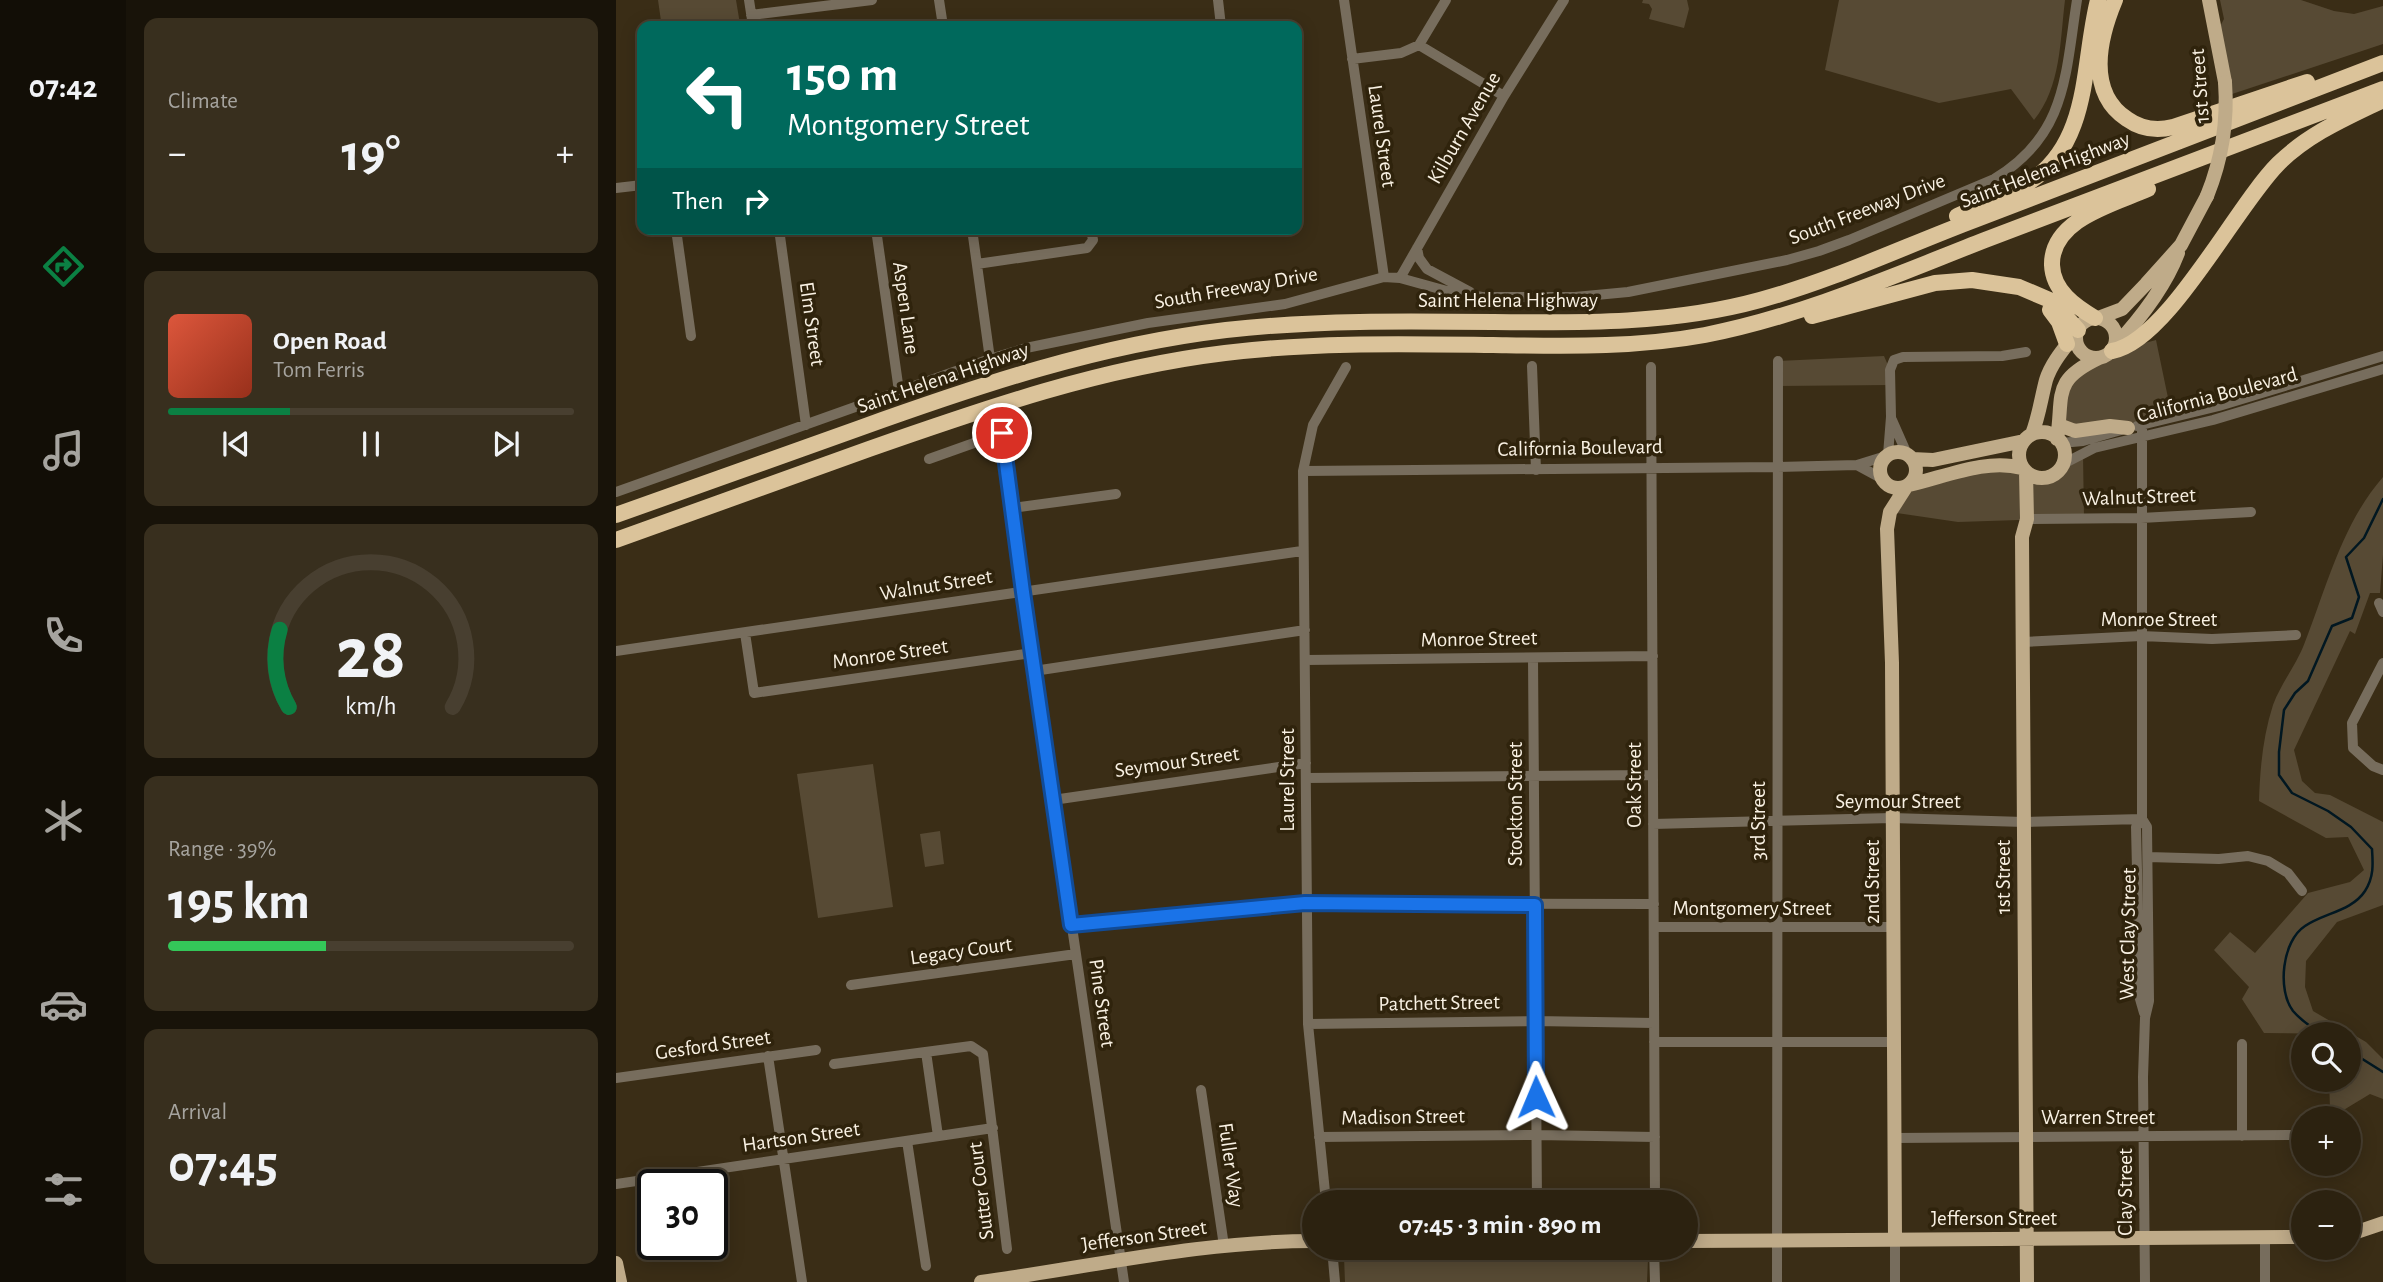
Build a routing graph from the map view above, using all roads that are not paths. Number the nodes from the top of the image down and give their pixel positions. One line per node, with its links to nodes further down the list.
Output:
1 (749, 0): 12 (street)
2 (872, 0): 12 (street)
3 (939, 0): 13 (street)
4 (1218, 0): 14 (street)
5 (1344, 0): 16 (street, Laurel Street)
6 (1446, 0): 15 (street)
7 (1564, 0): 19 (street, Kilburn Avenue)
8 (2077, 0): 35 (street, South Freeway Drive)
9 (2098, 0): 34 (highway)
10 (2115, 0): 17 (highway)
11 (2209, 0): 29 (main road, 1st Street, bridge)
12 (752, 21)
13 (942, 21)
14 (1220, 21)
15 (1419, 45): 16 (street); 19 (street)
16 (1352, 59): 32 (street, Laurel Street)
17 (2383, 61): 34 (highway, Saint Helena Highway)
18 (2383, 89): 21 (highway, Saint Helena Highway)
19 (1504, 96): 30 (street, Kilburn Avenue)
20 (2383, 100): 40 (highway)
21 (2290, 124): 36 (highway); 39 (highway, Saint Helena Highway)
22 (637, 186): 23 (street)
23 (616, 188)
24 (677, 235): 37 (street)
25 (780, 235): 52 (street, Elm Street)
26 (877, 235): 49 (street, Aspen Lane)
27 (973, 235): 31 (street)
28 (1092, 235): 31 (street)
29 (2181, 245): 36 (main road, 1st Street); 40 (main road, 1st Street)
30 (1417, 248): 33 (street, Kilburn Avenue); 35 (street)
31 (976, 264): 43 (street)
32 (1384, 277): 33 (street, South Freeway Drive); 43 (street, South Freeway Drive)
33 (1400, 278): 35 (street, South Freeway Drive)
34 (1811, 283): 74 (highway, Saint Helena Highway)
35 (1482, 298)
36 (2097, 318): 38 (main road, 1st Street); 40 (main road)
37 (691, 336)
38 (2074, 336): 39 (highway); 40 (main road); 57 (main road, 1st Street)
39 (1641, 343): 77 (highway, Saint Helena Highway)
40 (2109, 351): 55 (main road, 1st Street)
41 (2026, 352): 51 (street)
42 (2383, 356): 50 (street, California Boulevard)
43 (990, 359): 49 (street, South Freeway Drive)
44 (1778, 361): 63 (street, 3rd Street)
45 (1532, 366): 65 (street)
46 (1346, 367): 67 (street, Laurel Street)
47 (1651, 367): 64 (street, Oak Street)
48 (2383, 369): 54 (street, California Boulevard)
49 (899, 391): 52 (street, South Freeway Drive)
50 (2219, 406): 53 (street, California Boulevard); 54 (street)
51 (1891, 417): 58 (street); 59 (street)
52 (806, 425): 70 (street, South Freeway Drive)
53 (2135, 426): 55 (main road); 56 (street, West Clay Street)
54 (2185, 427): 56 (street, California Boulevard)
55 (2059, 436): 57 (main road); 61 (main road)
56 (2142, 437): 61 (street, California Boulevard); 75 (street, West Clay Street)
57 (2028, 438): 59 (main road); 66 (main road)
58 (1887, 456): 59 (main road); 62 (street, California Boulevard); 68 (main road)
59 (1910, 456): 69 (main road)
60 (929, 459): 72 (street, Pine Street)
61 (2063, 464): 66 (main road)
62 (1857, 465): 63 (street, California Boulevard); 68 (street, California Boulevard)
63 (1778, 467): 64 (street, California Boulevard); 100 (street, 3rd Street)
64 (1652, 469): 65 (street, California Boulevard); 87 (street, Oak Street)
65 (1536, 470): 67 (street, California Boulevard)
66 (2024, 470): 69 (main road); 76 (main road, 1st Street)
67 (1303, 471): 78 (street, Laurel Street)
68 (1881, 478): 69 (main road)
69 (1908, 486): 98 (main road, 2nd Street)
70 (616, 492)
71 (1116, 494): 72 (street)
72 (1012, 508): 79 (street, Pine Street)
73 (2251, 512): 75 (street, Walnut Street)
74 (616, 515)
75 (2141, 518): 76 (street, Walnut Street); 83 (street, West Clay Street)
76 (2028, 519): 84 (main road, 1st Street)
77 (616, 540)
78 (1302, 551): 79 (street, Walnut Street); 80 (street, Laurel Street)
79 (1023, 592): 81 (street, Walnut Street); 86 (street, Pine Street)
80 (1305, 630): 89 (street, Laurel Street); 91 (street)
81 (745, 633): 85 (street, Walnut Street); 86 (street, Monroe Street)
82 (2296, 635): 83 (street, Monroe Street)
83 (2141, 636): 84 (street, Monroe Street); 99 (street, West Clay Street)
84 (2023, 642): 101 (main road, 1st Street)
85 (616, 651)
86 (1032, 653): 91 (street, Pine Street)
87 (1653, 656): 88 (street, Monroe Street); 95 (street, Oak Street)
88 (1533, 657): 89 (street, Monroe Street); 94 (street, Stockton Street)
89 (1306, 660): 92 (street, Laurel Street)
90 (2383, 663): 93 (street)
91 (1034, 671): 97 (street, Pine Street)
92 (1306, 763): 96 (street, Laurel Street); 97 (street, Seymour Street)
93 (2383, 770)
94 (1534, 775): 95 (street); 96 (street); 107 (street, Stockton Street)
95 (1653, 775): 102 (street, Oak Street)
96 (1306, 778): 105 (street, Laurel Street)
97 (1053, 800): 108 (street, Pine Street)
98 (1892, 818): 100 (street, Seymour Street); 101 (street, Seymour Street); 111 (main road, 2nd Street)
99 (2142, 819): 101 (street, Seymour Street); 103 (street, West Clay Street); 114 (street, West Clay Street)
100 (1778, 821): 102 (street, Seymour Street); 110 (street, 3rd Street)
101 (2024, 822): 132 (main road, 1st Street)
102 (1653, 824): 106 (street, Oak Street)
103 (2148, 857): 104 (street); 114 (street, West Clay Street)
104 (2302, 891)
105 (1305, 903): 107 (street, Montgomery Street); 108 (street, Montgomery Street); 117 (street, Laurel Street)
106 (1654, 904): 107 (street, Montgomery Street); 109 (street, Oak Street)
107 (1535, 905): 115 (street, Stockton Street)
108 (1071, 925): 112 (street, Pine Street)
109 (1654, 927): 110 (street, Montgomery Street); 116 (street, Oak Street)
110 (1777, 927): 111 (street, Montgomery Street); 119 (street, 3rd Street)
111 (1893, 927): 120 (main road, 2nd Street)
112 (1076, 954): 113 (street, Legacy Court); 156 (street, Pine Street)
113 (851, 985)
114 (2145, 1018): 133 (street, Clay Street)
115 (1536, 1021): 116 (street, Patchett Street); 117 (street, Patchett Street); 129 (street, Stockton Street)
116 (1654, 1023): 118 (street, Oak Street)
117 (1308, 1024): 135 (street, Laurel Street)
118 (1654, 1042): 119 (street); 136 (street, Oak Street)
119 (1777, 1042): 120 (street); 151 (street, 3rd Street)
120 (1894, 1042): 137 (main road, 2nd Street)
121 (2242, 1044): 134 (street)
122 (816, 1050): 124 (street, Gesford Street)
123 (926, 1052): 125 (street, Sutter Court); 128 (street, Sutter Court); 131 (street)
124 (768, 1056): 126 (street, Gesford Street); 139 (street)
125 (834, 1065)
126 (616, 1078)
127 (1201, 1090): 154 (street, Fuller Way)
128 (993, 1128): 131 (street, Hartson Street); 155 (street, Sutter Court)
129 (1537, 1135): 135 (street, Madison Street); 136 (street, Madison Street); 142 (street, Stockton Street)
130 (2291, 1135): 134 (street, Warren Street)
131 (938, 1136): 138 (street, Hartson Street)
132 (2026, 1136): 133 (street, Warren Street); 137 (street, Warren Street); 149 (main road, 1st Street)
133 (2144, 1136): 134 (street, Warren Street); 150 (street, Clay Street)
134 (2242, 1136)
135 (1319, 1137): 141 (street, Laurel Street)
136 (1655, 1137): 143 (street, Oak Street)
137 (1894, 1138): 148 (main road, 2nd Street)
138 (907, 1141): 139 (street, Hartson Street); 159 (street)
139 (784, 1159): 140 (street, Hartson Street); 160 (street)
140 (616, 1184)
141 (1325, 1190)
142 (1537, 1190)
143 (1655, 1190)
144 (2383, 1223): 145 (main road)
145 (2361, 1231)
146 (2265, 1237): 147 (main road, Jefferson Street); 150 (main road, Jefferson Street); 169 (street)
147 (2291, 1237)
148 (1895, 1239): 149 (main road, Jefferson Street); 151 (main road, Jefferson Street); 166 (street, 2nd Street)
149 (2026, 1239): 150 (main road, Jefferson Street); 167 (main road, 1st Street)
150 (2144, 1239): 168 (street, Clay Street)
151 (1777, 1240): 153 (main road, Jefferson Street); 165 (street, 3rd Street)
152 (1302, 1241): 154 (main road, Jefferson Street)
153 (1698, 1241)
154 (1224, 1246): 156 (main road, Jefferson Street)
155 (1007, 1249)
156 (1121, 1260): 161 (main road, Jefferson Street); 162 (street, Pine Street)
157 (1333, 1260): 163 (street)
158 (1654, 1260): 164 (street)
159 (926, 1266)
160 (802, 1282)
161 (981, 1282)
162 (1125, 1282)
163 (1335, 1282)
164 (1655, 1282)
165 (1777, 1282)
166 (1895, 1282)
167 (2027, 1282)
168 (2145, 1282)
169 (2265, 1282)

